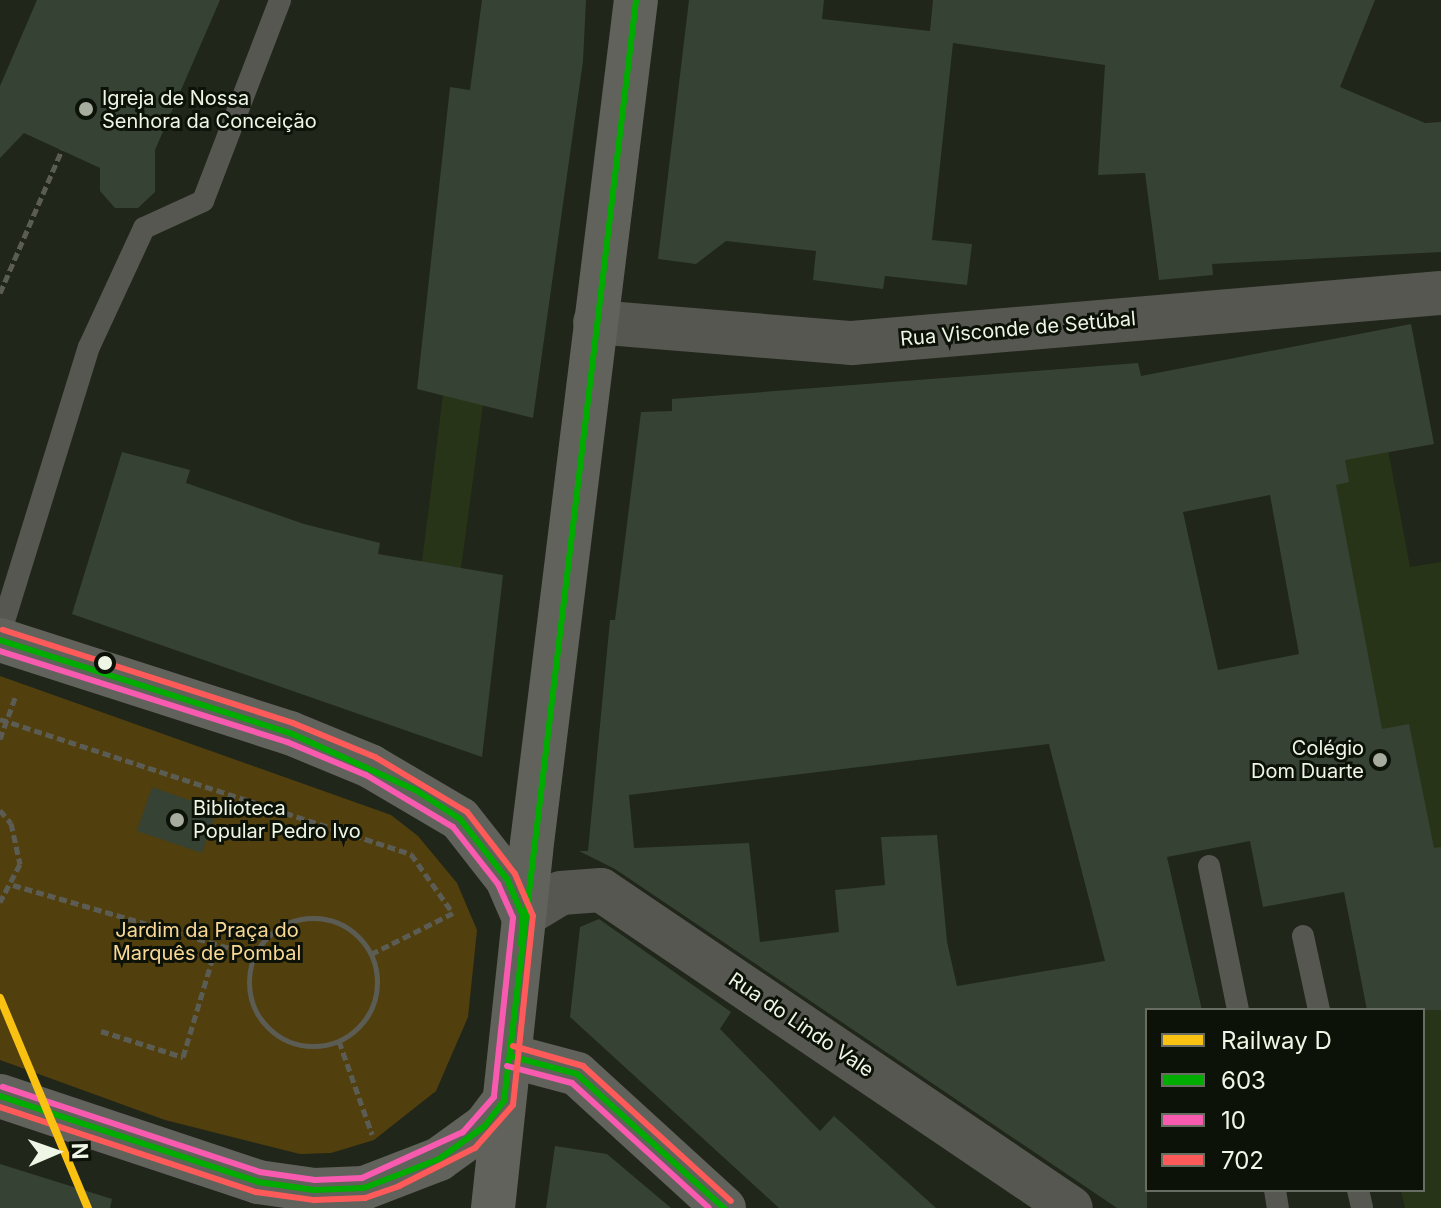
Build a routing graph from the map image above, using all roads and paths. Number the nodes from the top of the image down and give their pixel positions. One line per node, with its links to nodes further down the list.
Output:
1 (280, 0): 7 (lane)
2 (636, 0): 6 (main road)
3 (62, 150): 4 (path)
4 (0, 293)
5 (1441, 293): 6 (street, Rua Visconde de Setúbal)
6 (595, 322): 14 (main road)
7 (0, 634)
8 (0, 640): 14 (main road)
9 (0, 719): 17 (path)
10 (0, 810): 12 (path)
11 (1209, 866): 19 (lane)
12 (13, 885): 13 (path); 16 (path)
13 (0, 902)
14 (523, 916): 23 (main road); 29 (street, Rua do Lindo Vale)
15 (1303, 936): 20 (lane)
16 (217, 944): 18 (path); 21 (path)
17 (371, 954): 18 (path); 22 (path)
18 (254, 955): 22 (path)
19 (1238, 1008)
20 (1319, 1008)
21 (101, 1031)
22 (339, 1041): 26 (path)
23 (510, 1056): 25 (main road); 28 (main road)
24 (0, 1096): 26 (main road)
25 (504, 1101): 26 (main road); 27 (main road)
26 (388, 1180)
27 (493, 1208)
28 (724, 1208)
29 (1071, 1208)

